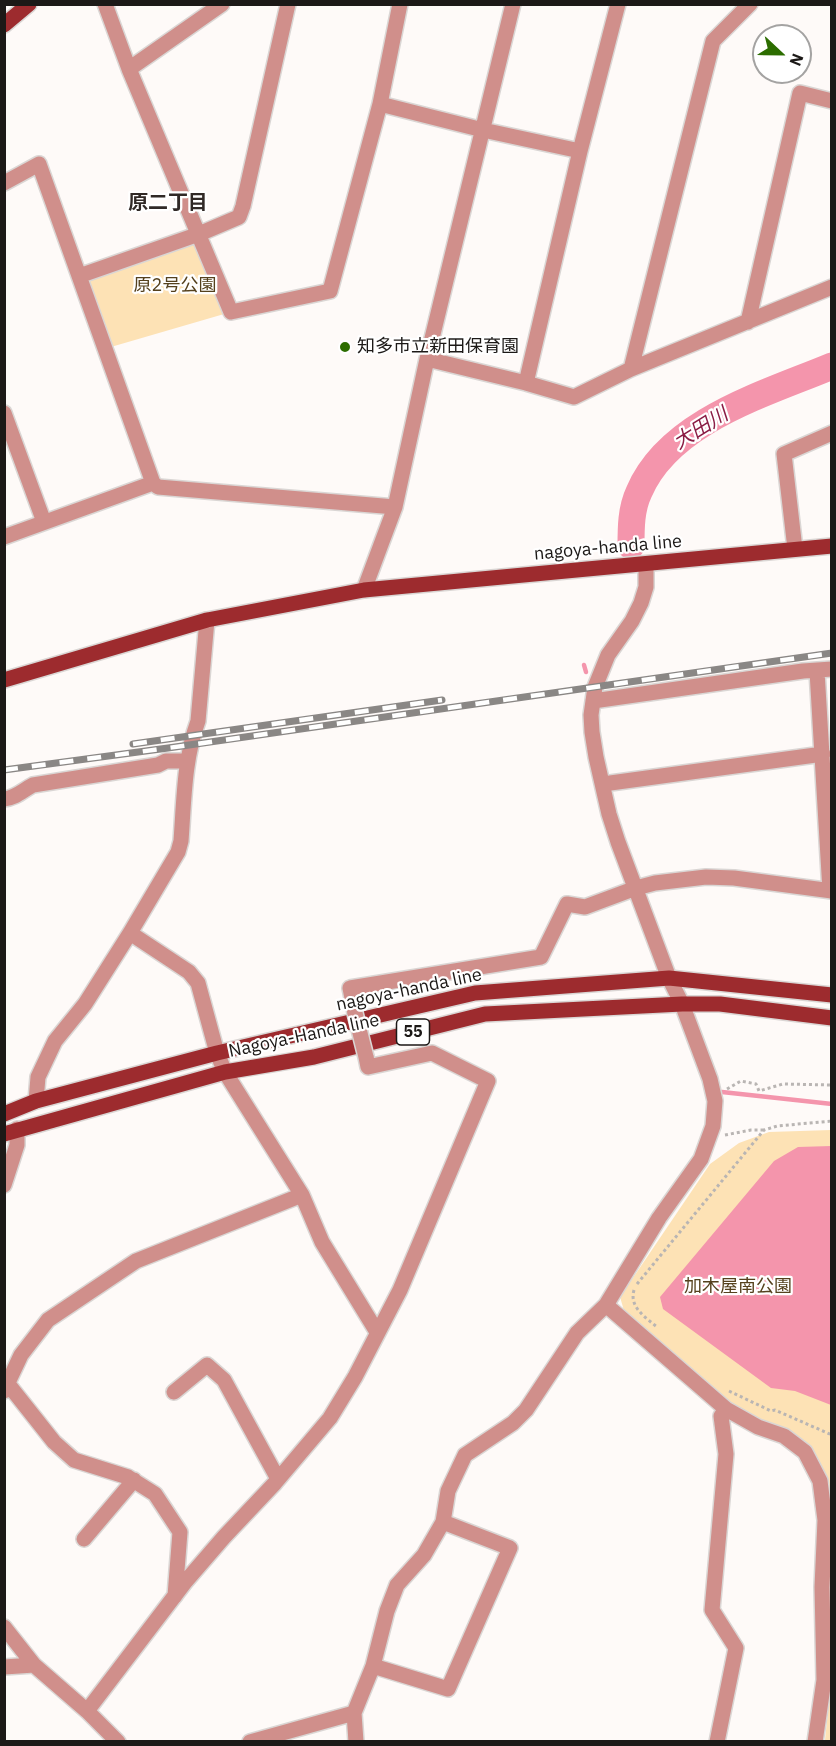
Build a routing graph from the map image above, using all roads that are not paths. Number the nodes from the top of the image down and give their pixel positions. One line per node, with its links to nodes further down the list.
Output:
1 (29, 4): 9 (main road)
2 (105, 4): 10 (street)
3 (222, 4): 10 (street)
4 (288, 4): 16 (street)
5 (400, 4): 12 (street)
6 (513, 4): 13 (street)
7 (618, 4): 14 (street)
8 (750, 4): 21 (street)
9 (4, 25)
10 (129, 69): 16 (street)
11 (831, 101): 19 (street)
12 (380, 104): 13 (street); 16 (street)
13 (483, 130): 14 (street); 20 (street)
14 (580, 150): 22 (street)
15 (4, 183): 17 (street)
16 (199, 234): 17 (street)
17 (79, 276): 25 (street)
18 (831, 287): 19 (street)
19 (748, 322): 21 (street)
20 (427, 359): 22 (street); 26 (street)
21 (631, 369): 22 (street)
22 (526, 383)
23 (4, 413): 27 (street)
24 (831, 434): 30 (street)
25 (153, 483): 26 (street); 27 (street)
26 (394, 507): 32 (street)
27 (44, 522): 28 (street)
28 (4, 537)
29 (831, 546): 30 (main road, nagoya-handa line)
30 (795, 549): 31 (main road, nagoya-handa line)
31 (646, 564): 32 (main road, nagoya-handa line); 36 (street)
32 (364, 590): 33 (main road, nagoya-handa line)
33 (207, 620): 35 (main road, nagoya-handa line); 38 (street)
34 (824, 670): 36 (street); 37 (street)
35 (4, 680)
36 (593, 700): 39 (street)
37 (823, 754): 39 (street); 42 (street)
38 (188, 761): 40 (street); 43 (street)
39 (603, 784): 41 (street)
40 (4, 799)
41 (636, 888): 42 (street); 44 (street); 56 (street, bridge)
42 (831, 891)
43 (130, 933): 48 (street); 50 (street)
44 (669, 978): 45 (main road, nagoya-handa line / 55); 46 (street); 48 (main road, nagoya-handa line / 55)
45 (831, 995)
46 (682, 1004): 47 (main road, Nagoya-Handa line / 55); 49 (main road, Nagoya-Handa line / 55); 55 (street)
47 (831, 1018)
48 (217, 1053): 49 (street); 50 (main road, nagoya-handa line / 55)
49 (225, 1072): 52 (main road, Nagoya-Handa line / 55); 54 (street)
50 (36, 1101): 51 (main road, nagoya-handa line / 55)
51 (4, 1114)
52 (11, 1132): 53 (street)
53 (4, 1185)
54 (302, 1195): 56 (street); 57 (street)
55 (606, 1305): 59 (street); 62 (street)
56 (377, 1332): 60 (street)
57 (6, 1387): 61 (street)
58 (174, 1392): 60 (street)
59 (726, 1409): 74 (street); 75 (street)
60 (278, 1479): 64 (street)
61 (134, 1480): 63 (street); 64 (street)
62 (443, 1522): 67 (street); 67 (street)
63 (84, 1539)
64 (175, 1596): 69 (street)
65 (4, 1627): 66 (street)
66 (34, 1665): 68 (street); 69 (street)
67 (373, 1666): 70 (street)
68 (4, 1667)
69 (87, 1711): 71 (street)
70 (354, 1713): 72 (street); 73 (street)
71 (118, 1742)
72 (250, 1742)
73 (356, 1742)
74 (717, 1742)
75 (815, 1742)

